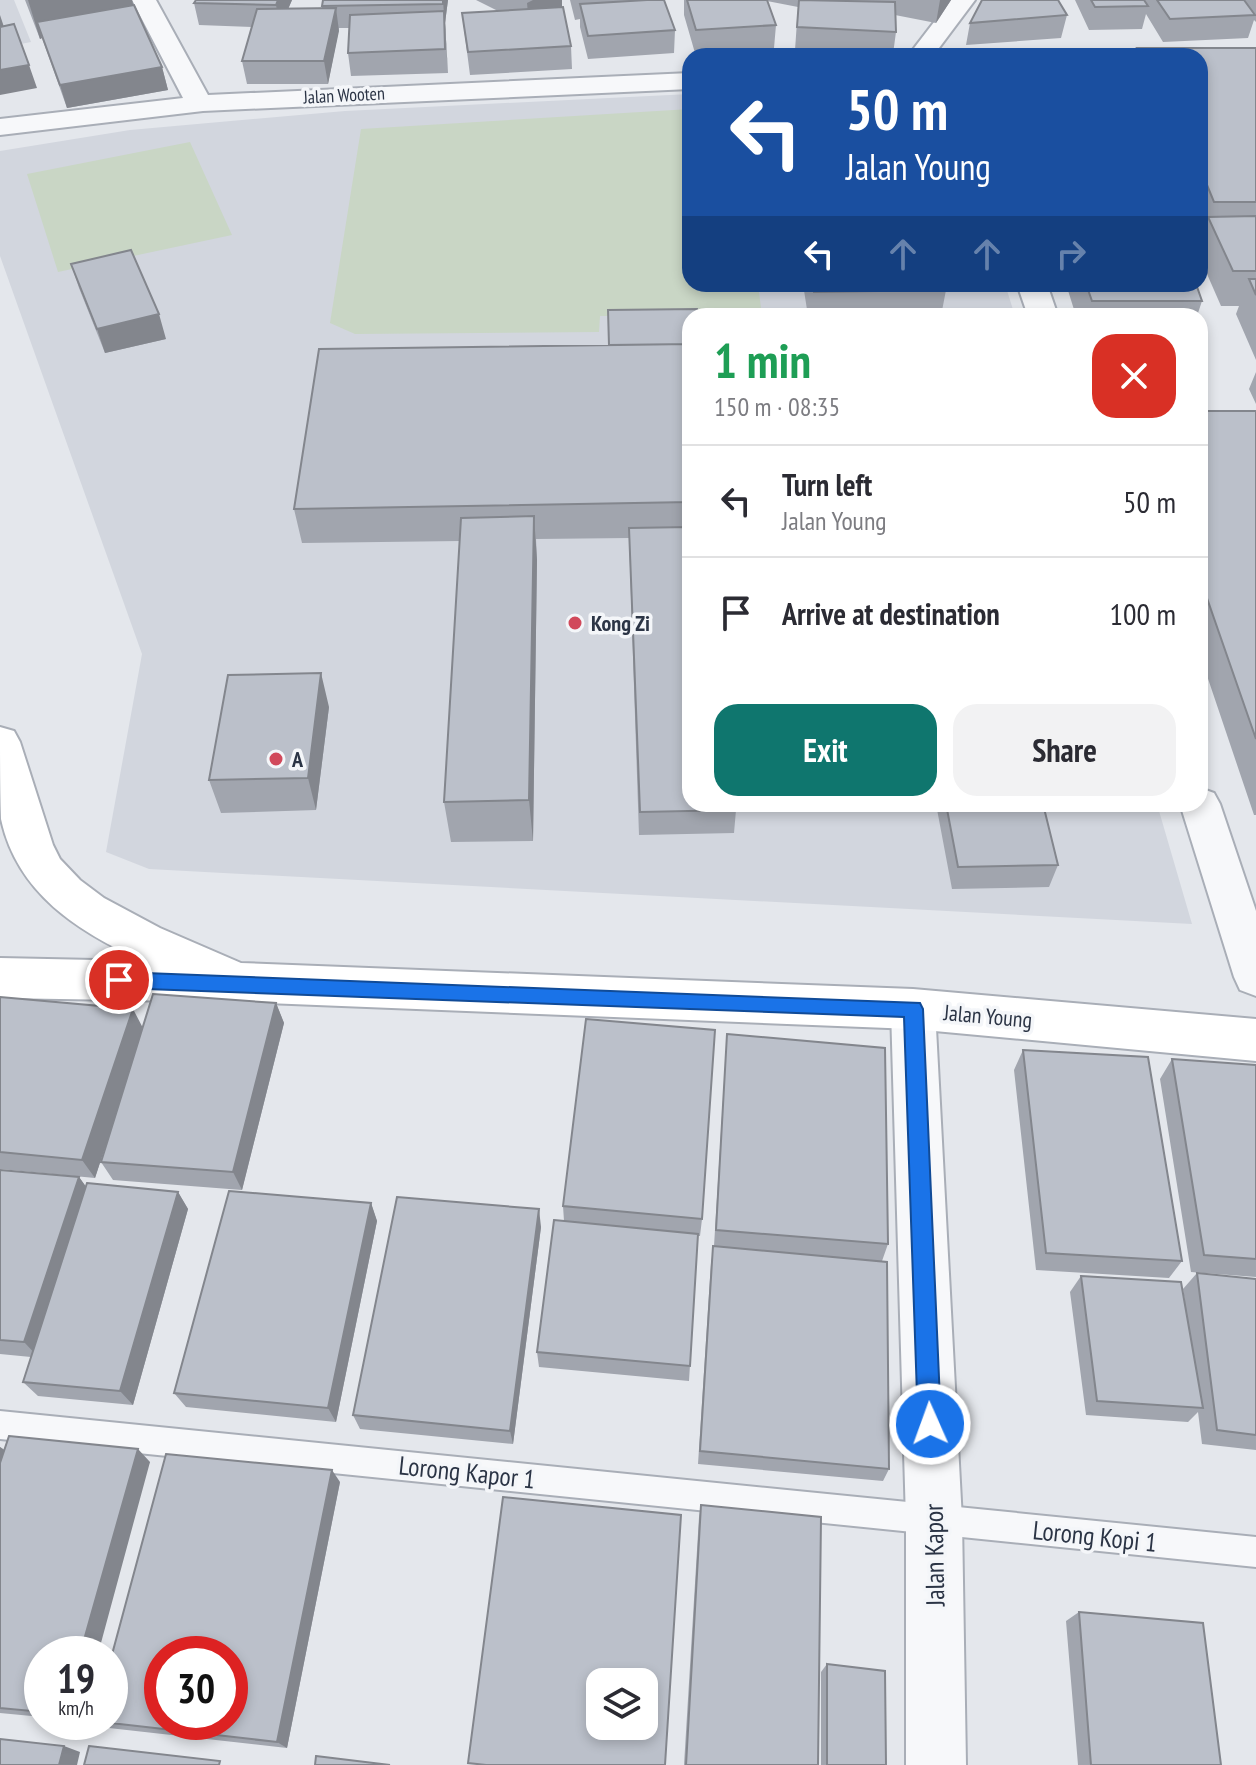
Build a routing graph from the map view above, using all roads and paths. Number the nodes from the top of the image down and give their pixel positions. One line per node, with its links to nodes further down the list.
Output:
1 (144, 0): 5 (street)
2 (963, 0): 3 (street)
3 (926, 48)
4 (682, 81): 5 (street, Jalan Wooten)
5 (199, 103): 6 (street, Jalan Wooten)
6 (0, 127)
7 (0, 742): 11 (main road)
8 (1203, 812): 9 (street)
9 (1256, 977)
10 (0, 978): 11 (main road, Jalan Young)
11 (239, 982): 12 (main road, Jalan Young)
12 (913, 1009): 13 (main road, Jalan Young); 15 (street, Jalan Kapor)
13 (1256, 1040)
14 (0, 1425): 15 (lane, Lorong Kapor 1)
15 (934, 1520): 16 (lane, Lorong Kopi 1); 17 (street, Jalan Kapor)
16 (1256, 1552)
17 (936, 1765)

